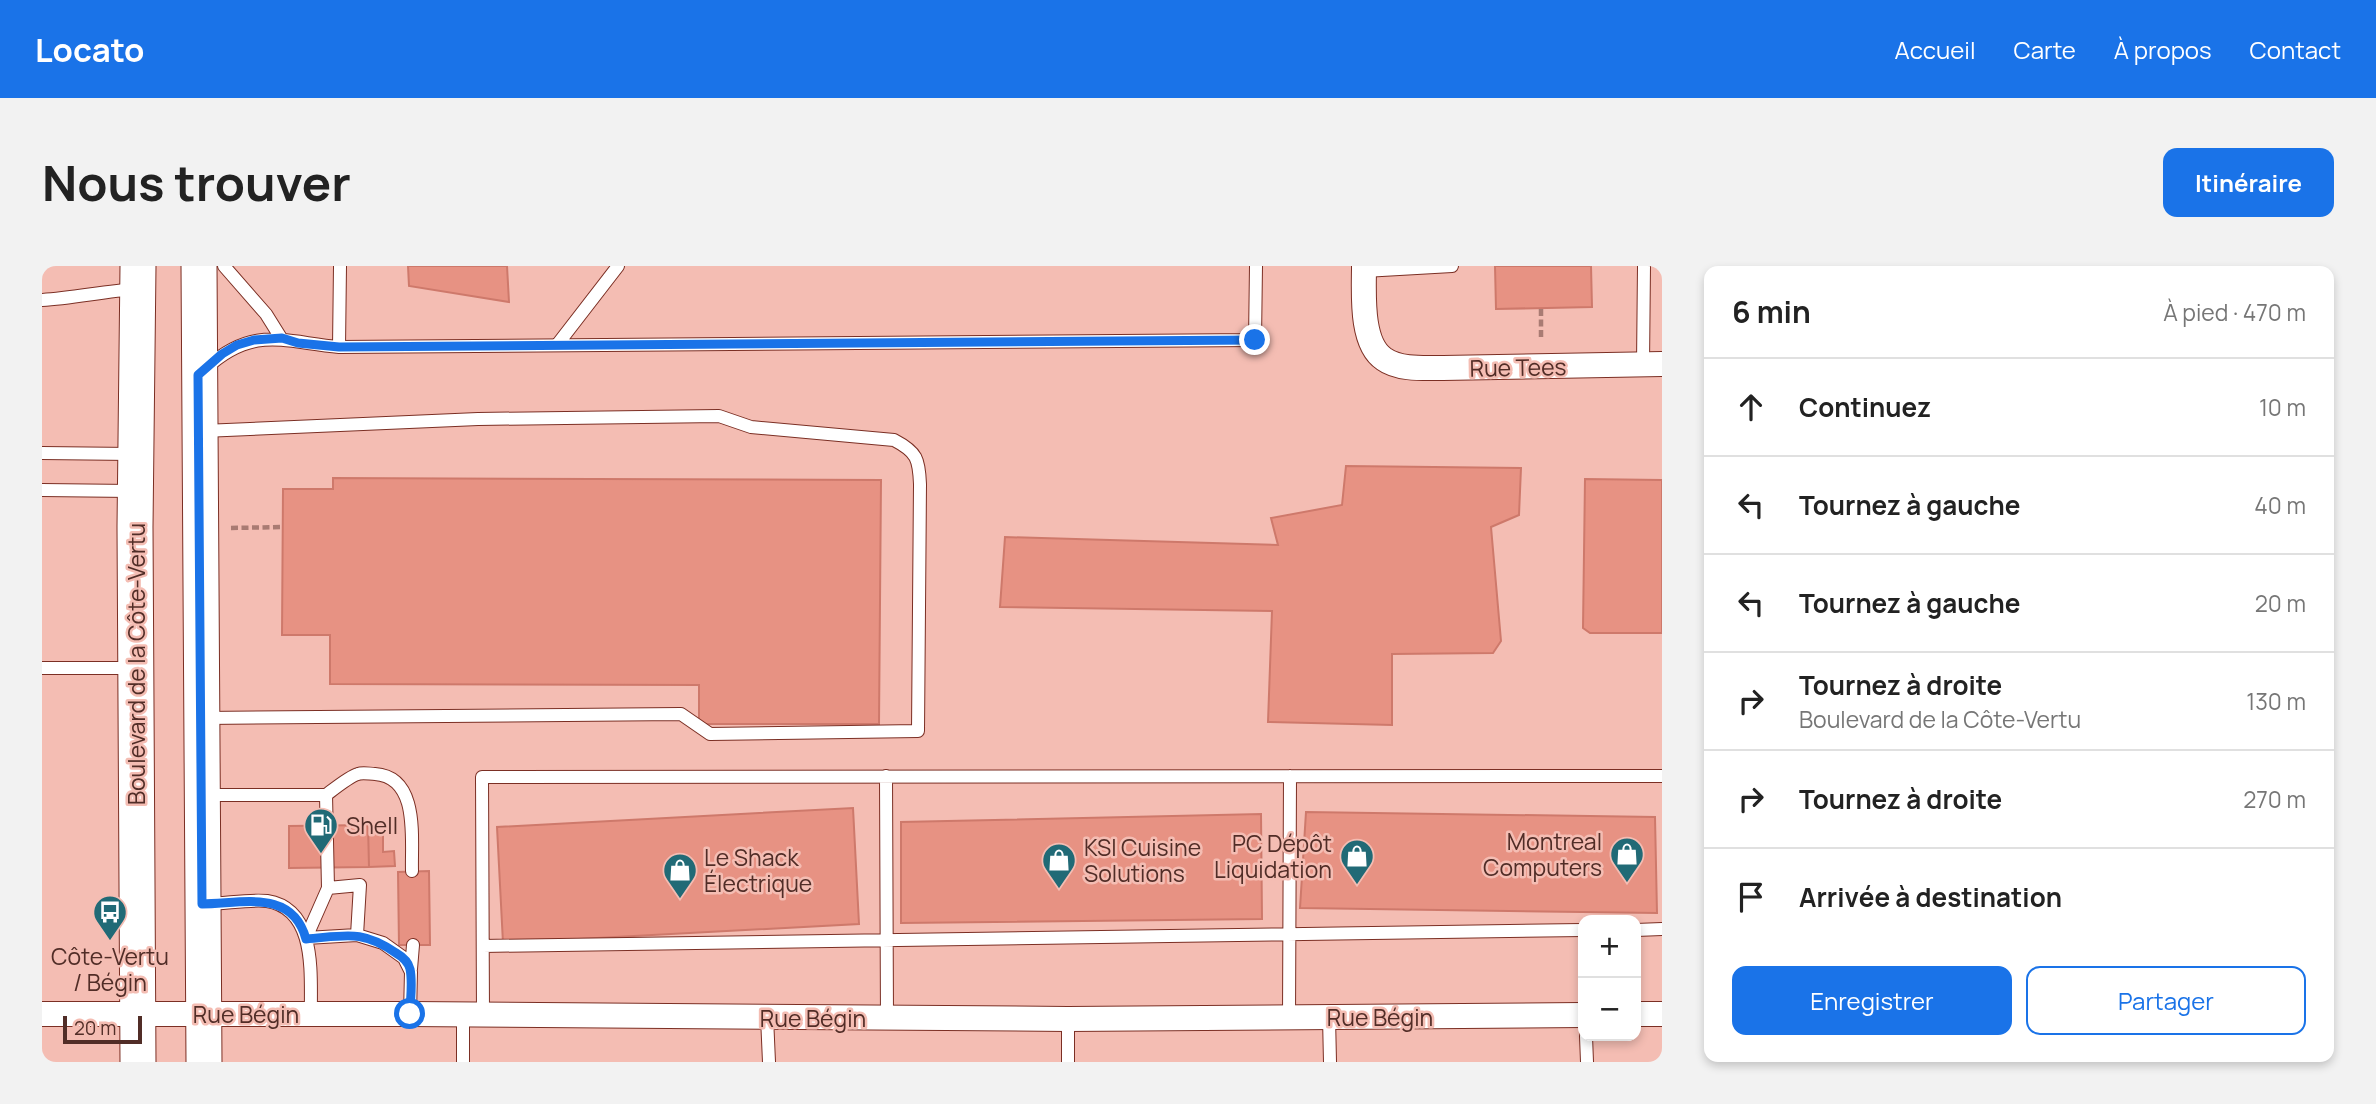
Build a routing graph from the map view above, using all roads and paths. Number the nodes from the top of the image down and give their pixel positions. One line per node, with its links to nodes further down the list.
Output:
1 (199, 266): 17 (main road)
2 (224, 266): 13 (lane)
3 (340, 266): 15 (lane)
4 (618, 266): 14 (lane)
5 (1256, 266): 14 (lane)
6 (1452, 266): 8 (lane)
7 (1644, 266): 16 (lane)
8 (1364, 269): 16 (street, Rue Tees)
9 (138, 278): 10 (lane); 20 (main road, Boulevard de la Côte-Vertu)
10 (42, 300)
11 (1541, 309): 12 (path)
12 (1541, 337)
13 (282, 338): 15 (lane); 17 (lane)
14 (557, 345): 15 (lane)
15 (339, 347)
16 (1652, 364)
17 (198, 375): 18 (main road)
18 (199, 431): 27 (main road); 27 (lane)
19 (42, 453): 20 (lane)
20 (136, 454): 22 (main road, Boulevard de la Côte-Vertu)
21 (42, 490): 22 (lane)
22 (136, 491): 26 (main road, Boulevard de la Côte-Vertu)
23 (282, 527): 24 (path)
24 (223, 528)
25 (42, 668): 26 (lane)
26 (136, 668): 47 (main road, Boulevard de la Côte-Vertu)
27 (202, 718): 31 (main road)
28 (886, 776): 29 (lane); 42 (lane); 44 (lane)
29 (1290, 776): 30 (lane); 40 (lane)
30 (1662, 776)
31 (202, 794): 32 (lane); 35 (main road)
32 (326, 795): 33 (lane); 34 (lane)
33 (412, 872)
34 (328, 888): 39 (lane); 41 (lane)
35 (202, 904): 41 (lane); 52 (main road)
36 (1662, 929): 38 (lane)
37 (1578, 930): 40 (lane)
38 (1641, 930)
39 (357, 935): 41 (lane); 45 (lane)
40 (1288, 935): 42 (lane); 56 (lane)
41 (306, 939): 48 (lane)
42 (886, 940): 44 (lane); 58 (lane)
43 (413, 945): 45 (lane)
44 (483, 946): 53 (lane)
45 (411, 972): 49 (lane)
46 (42, 1014): 47 (street, Rue Bégin)
47 (137, 1014): 52 (street, Rue Bégin); 61 (main road, Boulevard de la Côte-Vertu)
48 (311, 1014): 49 (street, Rue Bégin); 52 (street, Rue Bégin)
49 (410, 1014): 53 (street, Rue Bégin)
50 (1641, 1014): 51 (street)
51 (1662, 1014)
52 (203, 1015): 62 (main road)
53 (473, 1015): 55 (street, Rue Bégin); 63 (lane)
54 (1578, 1015): 57 (street, Rue Bégin)
55 (767, 1017): 58 (street, Rue Bégin); 64 (lane)
56 (1289, 1017): 57 (street, Rue Bégin); 59 (street, Rue Bégin)
57 (1329, 1017): 66 (lane)
58 (887, 1018): 59 (street, Rue Bégin)
59 (1068, 1019): 65 (lane)
60 (1586, 1041): 67 (lane)
61 (138, 1062)
62 (204, 1062)
63 (463, 1062)
64 (769, 1062)
65 (1068, 1062)
66 (1330, 1062)
67 (1587, 1062)

